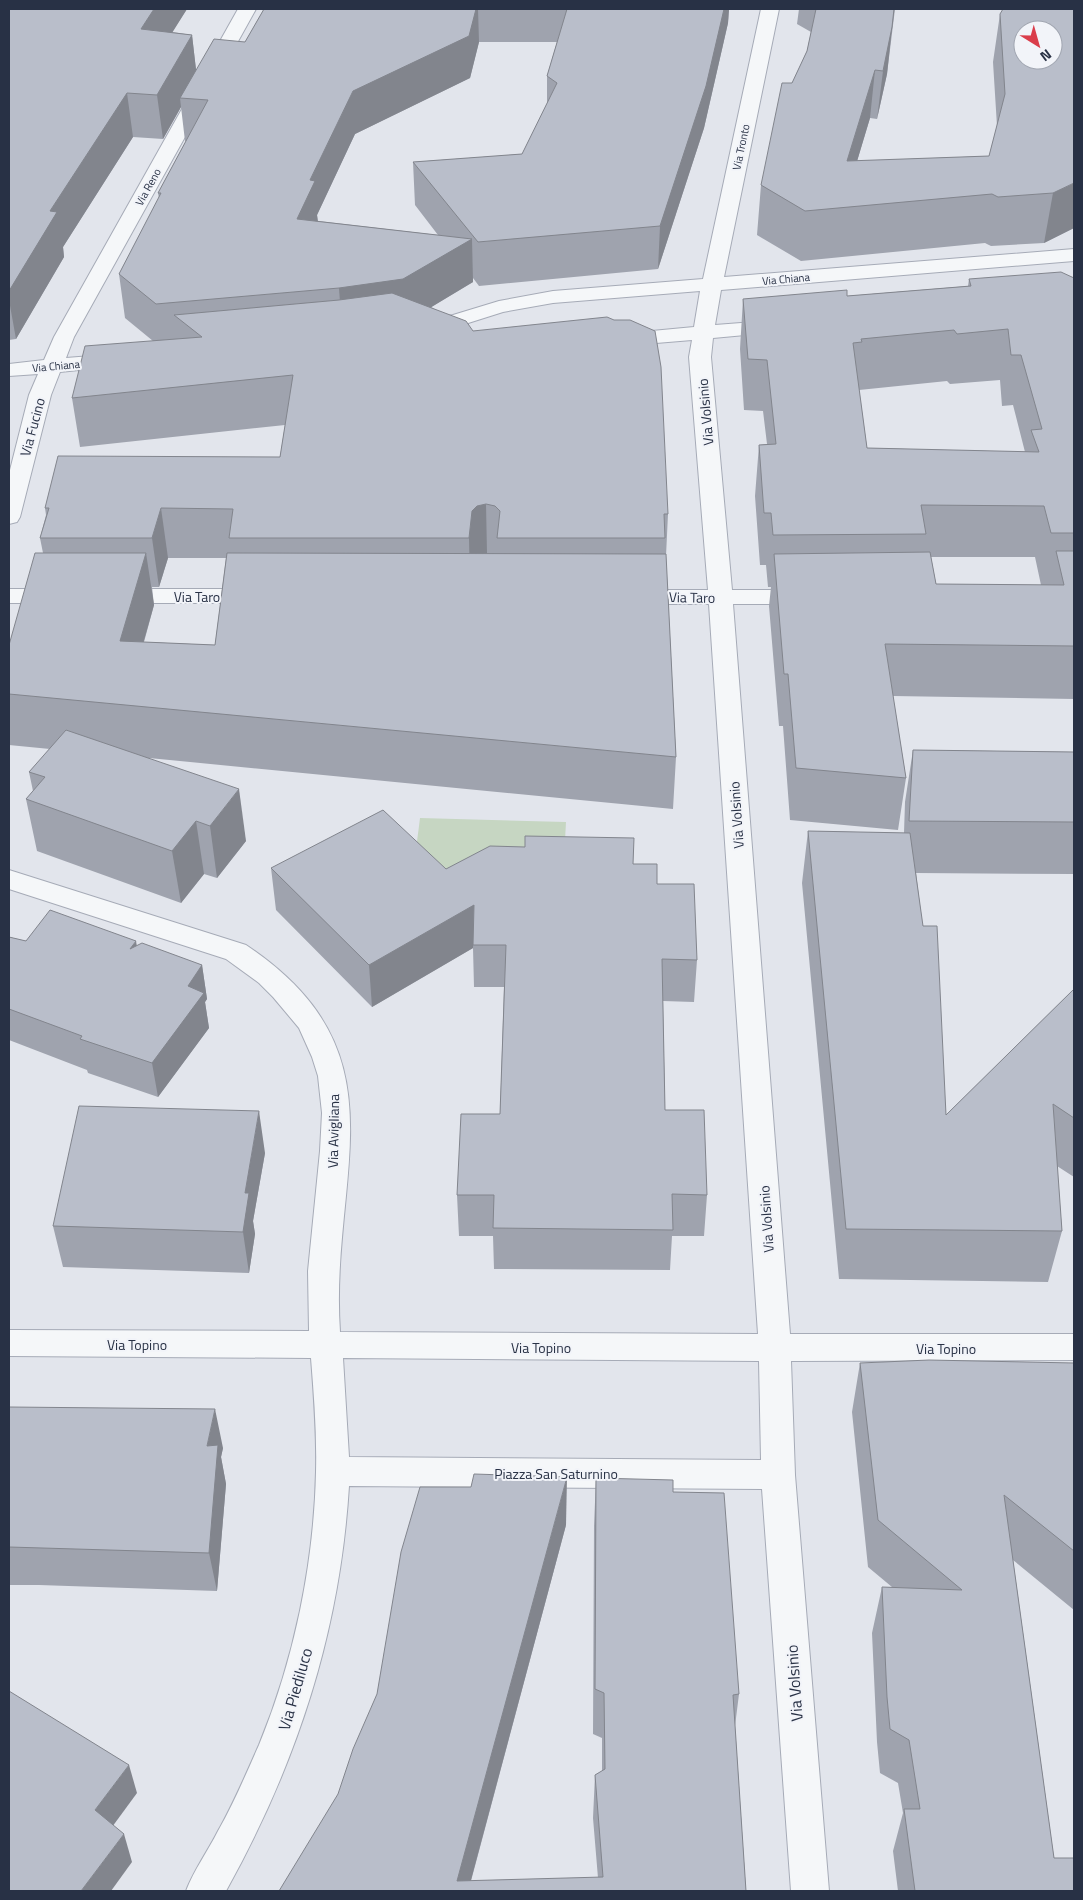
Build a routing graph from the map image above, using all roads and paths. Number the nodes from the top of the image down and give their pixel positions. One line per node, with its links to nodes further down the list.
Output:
1 (247, 9): 12 (street, Via Reno)
2 (770, 9): 4 (street, Via Tronto)
3 (1074, 255): 4 (street, Via Chiana)
4 (712, 285): 5 (street, Via Chiana); 8 (street, Via Volsinio)
5 (499, 307): 7 (street); 9 (street, Via Chiana)
6 (802, 324): 8 (street)
7 (488, 327)
8 (704, 332): 10 (street); 19 (street, Via Volsinio)
9 (453, 341)
10 (604, 342)
11 (134, 359): 12 (street, Via Chiana)
12 (51, 367): 13 (street, Via Chiana); 14 (street, Via Fucino)
13 (9, 370)
14 (9, 518)
15 (9, 596): 16 (street, Via Taro)
16 (276, 596)
17 (832, 596): 19 (street, Via Taro)
18 (611, 597): 19 (street, Via Taro)
19 (720, 597): 24 (street, Via Volsinio)
20 (9, 879): 22 (street, Via Avigliana)
21 (9, 1343): 22 (street, Via Topino)
22 (327, 1346): 24 (street, Via Topino); 25 (street)
23 (1074, 1347): 24 (street, Via Topino)
24 (775, 1348): 26 (street)
25 (333, 1472): 26 (street, Piazza San Saturnino); 27 (street, Via Piediluco)
26 (778, 1475): 28 (street, Via Volsinio)
27 (205, 1891)
28 (810, 1891)

